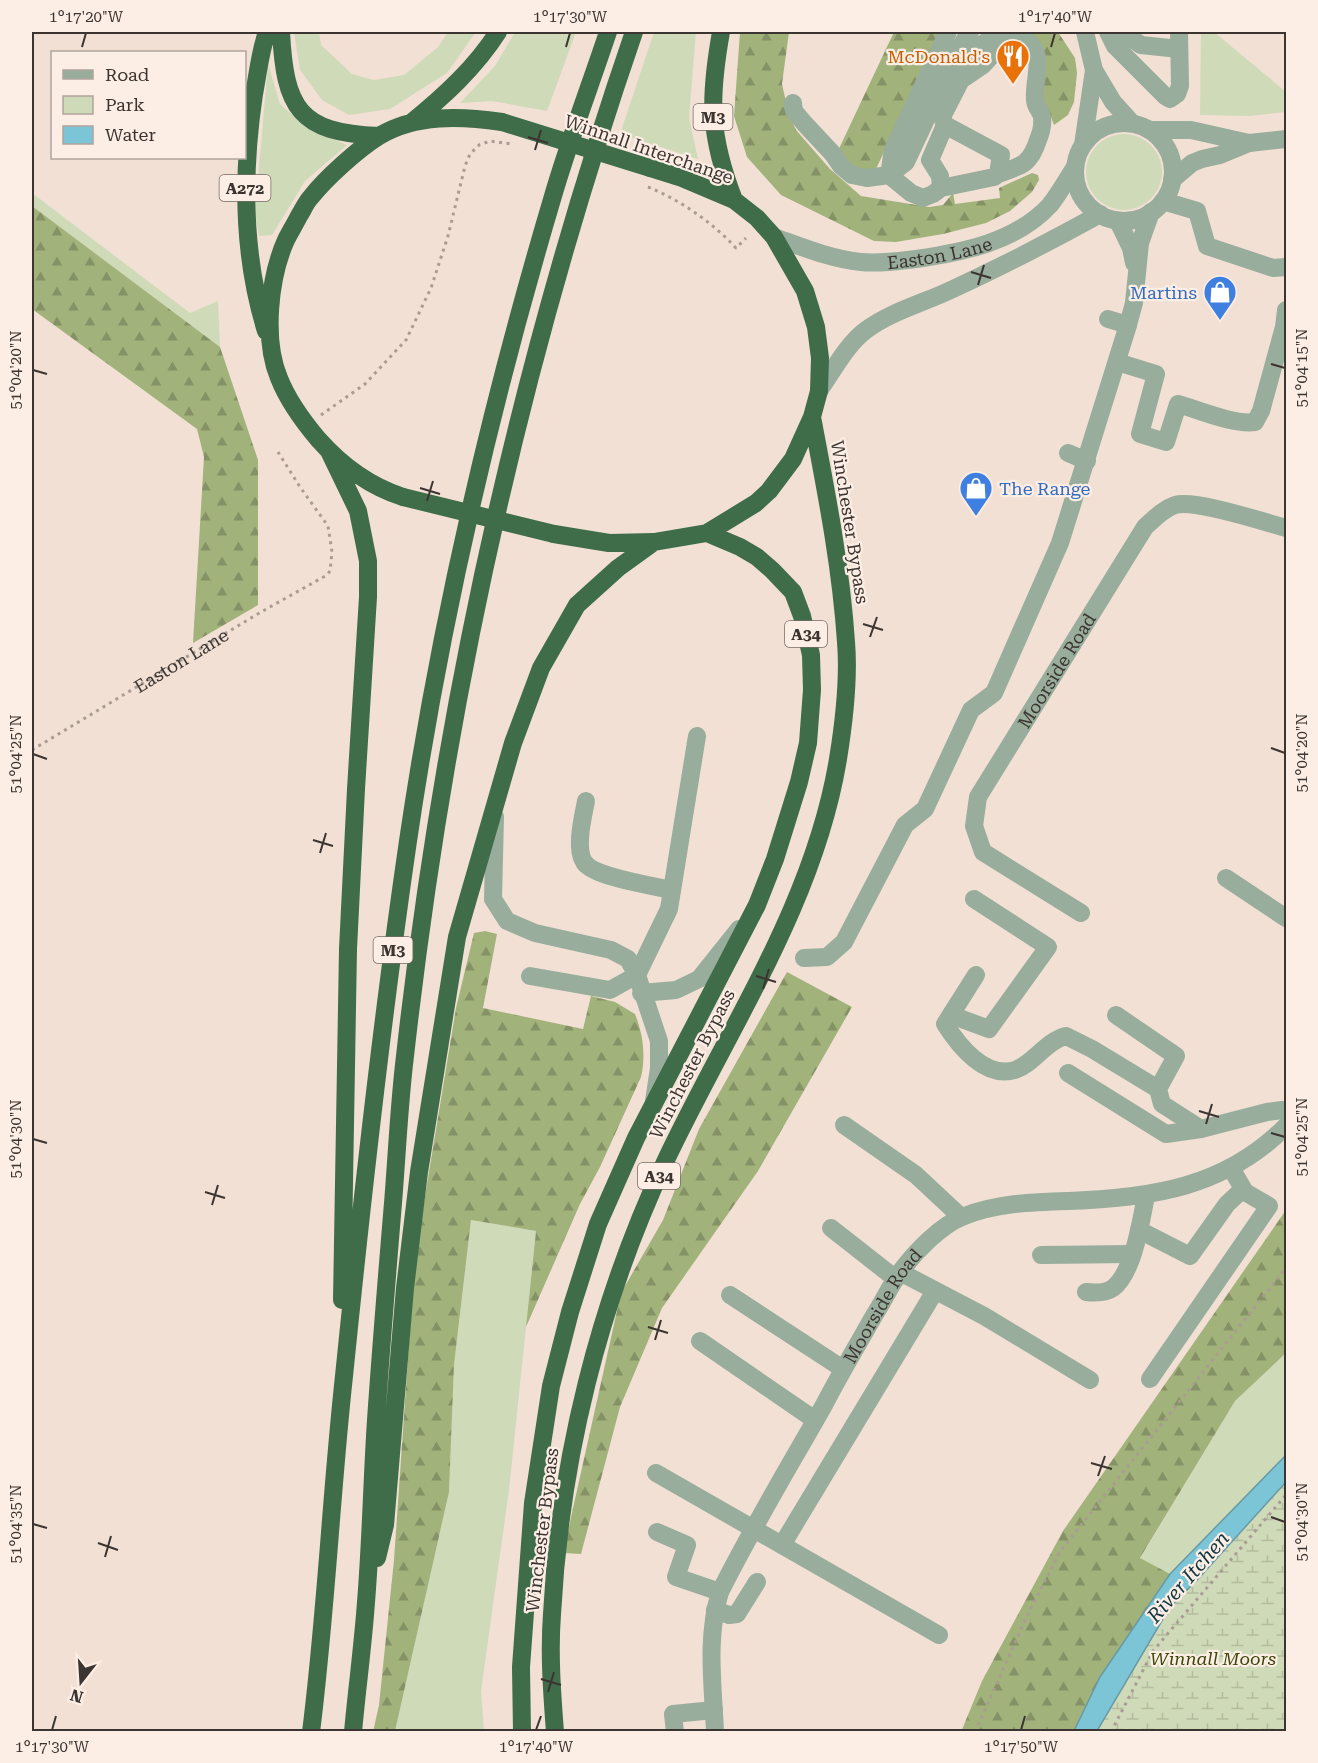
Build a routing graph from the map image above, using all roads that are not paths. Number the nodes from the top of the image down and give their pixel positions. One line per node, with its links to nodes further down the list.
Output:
1 (267, 32): 37 (highway, A272)
2 (281, 32): 18 (highway)
3 (498, 32): 15 (highway)
4 (608, 32): 84 (highway, M3)
5 (634, 32): 93 (highway, M3)
6 (721, 32): 27 (highway, M3)
7 (948, 32): 24 (street)
8 (970, 32): 24 (street)
9 (1085, 32): 13 (street)
10 (1108, 32): 12 (street)
11 (1122, 32): 12 (street)
12 (1179, 40)
13 (1094, 70): 17 (street); 21 (street)
14 (793, 103): 24 (street)
15 (410, 124): 18 (highway, Winnall Interchange); 27 (highway, Winnall Interchange, bridge)
16 (945, 125): 23 (street); 23 (street); 26 (street)
17 (1140, 127): 20 (street); 21 (street); 25 (street)
18 (379, 136): 37 (highway, Winnall Interchange)
19 (1287, 140): 20 (street)
20 (1249, 143): 25 (street)
21 (1083, 145): 22 (street)
22 (1075, 167): 29 (street); 31 (street, Easton Lane)
23 (998, 174): 26 (street)
24 (889, 175): 26 (street)
25 (1172, 180): 28 (street)
26 (941, 188)
27 (734, 200): 31 (highway, Winnall Interchange)
28 (1157, 207): 30 (street); 32 (street); 33 (street)
29 (1100, 214): 30 (street); 39 (street, Easton Lane)
30 (1119, 220): 33 (street)
31 (774, 237): 39 (highway, Winnall Interchange)
32 (1287, 267)
33 (1136, 270): 36 (street)
34 (1287, 310): 38 (street)
35 (1108, 319): 36 (street)
36 (1128, 325): 38 (street)
37 (270, 344): 41 (highway, Winnall Interchange)
38 (1117, 362): 43 (street)
39 (819, 391): 40 (highway, Winnall Interchange)
40 (812, 417): 45 (highway, Winnall Interchange); 100 (highway, Winchester Bypass / A34)
41 (330, 453): 46 (highway, Winnall Interchange, bridge); 84 (highway, M3)
42 (1068, 453): 43 (street)
43 (1087, 460): 56 (street)
44 (1287, 528): 54 (street, Moorside Road)
45 (707, 533): 46 (highway, Winnall Interchange); 53 (highway, Winchester Bypass / A34)
46 (654, 542): 48 (highway, M3)
47 (697, 736): 51 (street)
48 (495, 801): 59 (street); 93 (highway, M3)
49 (586, 801): 51 (street)
50 (1226, 878): 55 (street)
51 (672, 890): 59 (street)
52 (974, 899): 60 (street)
53 (757, 905): 59 (street); 64 (highway, Winchester Bypass / A34)
54 (1081, 913)
55 (1287, 918)
56 (804, 958)
57 (976, 975): 60 (street)
58 (530, 976): 59 (street)
59 (639, 984): 64 (street)
60 (951, 1015): 63 (street)
61 (1116, 1015): 63 (street)
62 (1068, 1073): 68 (street)
63 (1158, 1089): 68 (street)
64 (654, 1102): 99 (highway, Winchester Bypass / A34)
65 (1287, 1112): 68 (street)
66 (844, 1125): 72 (street)
67 (1287, 1126): 69 (street, Moorside Road)
68 (1201, 1129)
69 (1231, 1168): 70 (street); 71 (street, Moorside Road)
70 (1243, 1189): 74 (street); 83 (street)
71 (1146, 1196): 72 (street, Moorside Road); 74 (street)
72 (961, 1217): 77 (street, Moorside Road)
73 (831, 1228): 77 (street)
74 (1139, 1230): 75 (street)
75 (1132, 1254): 76 (street); 79 (street)
76 (1041, 1255)
77 (898, 1276): 78 (street); 82 (street, Moorside Road)
78 (935, 1291): 85 (street); 90 (street)
79 (1086, 1292)
80 (730, 1295): 82 (street)
81 (700, 1341): 86 (street)
82 (843, 1370): 86 (street, Moorside Road)
83 (1150, 1379)
84 (343, 1380): 97 (highway, M3)
85 (1090, 1380)
86 (815, 1420): 88 (street, Moorside Road)
87 (656, 1473): 88 (street)
88 (755, 1530): 90 (street); 92 (street, Moorside Road)
89 (657, 1532): 92 (street)
90 (782, 1545): 95 (street)
91 (757, 1582): 94 (street)
92 (720, 1592): 94 (street, Moorside Road)
93 (366, 1602): 98 (highway, M3)
94 (715, 1610): 96 (street, Moorside Road)
95 (939, 1635)
96 (714, 1710): 101 (street); 102 (street, Moorside Road)
97 (310, 1731)
98 (353, 1731)
99 (522, 1731)
100 (555, 1731)
101 (675, 1731)
102 (715, 1731)

